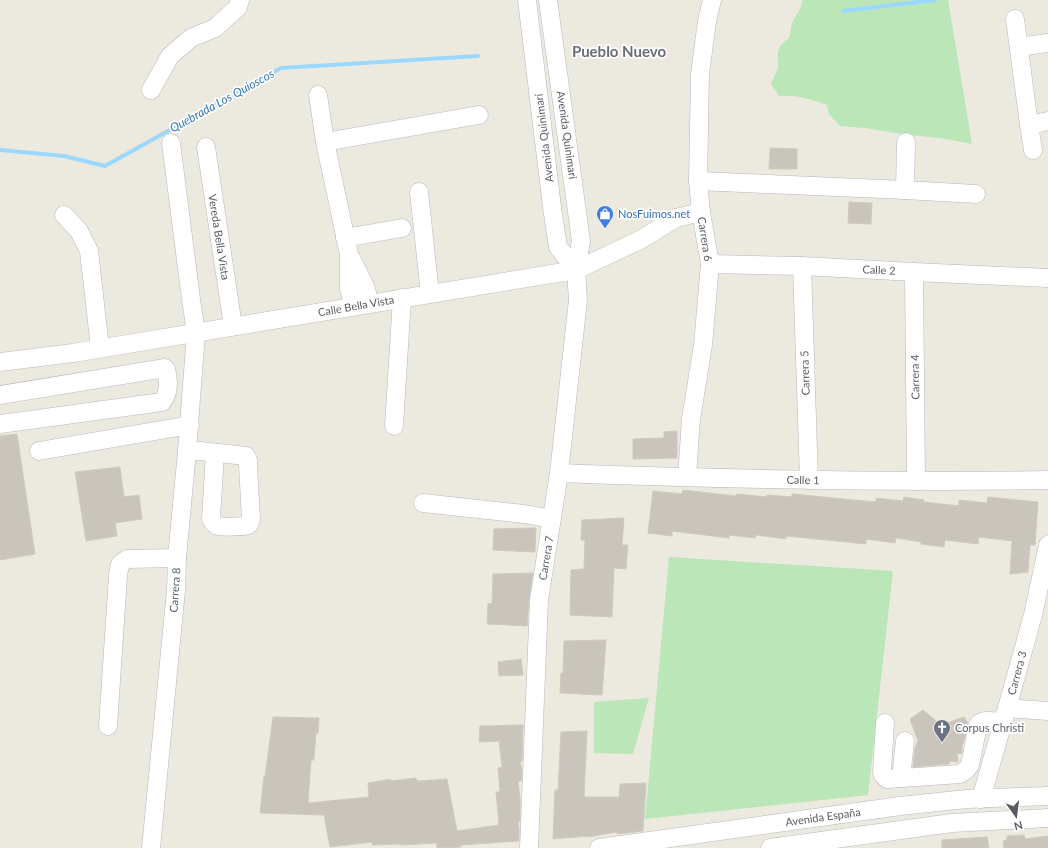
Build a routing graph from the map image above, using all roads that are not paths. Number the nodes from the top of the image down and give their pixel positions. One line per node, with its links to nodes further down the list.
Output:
1 (240, 0): 8 (street)
2 (527, 0): 28 (street, Avenida Quinimarí)
3 (548, 0): 28 (street, Avenida Quinimari)
4 (712, 0): 18 (street, Carrera 6)
5 (1015, 19): 7 (street)
6 (1048, 43): 7 (street)
7 (1019, 47): 12 (street)
8 (151, 90)
9 (318, 95): 13 (street)
10 (479, 115): 13 (street)
11 (1048, 121): 12 (street)
12 (1029, 125): 17 (street)
13 (326, 142): 25 (street)
14 (906, 142): 19 (street)
15 (171, 143): 35 (street, Carrera 8)
16 (206, 147): 34 (street, Vereda Bella Vista)
17 (1033, 150)
18 (698, 181): 19 (street); 22 (street, Carrera 6)
19 (905, 190): 21 (street)
20 (419, 192): 31 (street)
21 (976, 194)
22 (701, 212): 26 (street, Carrera 6); 28 (street, Calle Bella Vista)
23 (64, 215): 36 (street)
24 (402, 228): 25 (street)
25 (347, 246): 33 (street)
26 (710, 264): 27 (street, Calle 2); 46 (street, Carrera 6)
27 (802, 266): 29 (street, Calle 2); 47 (street, Carrera 5)
28 (576, 270): 31 (street, Calle Bella Vista); 45 (street, Carrera 7)
29 (914, 272): 30 (street, Calle 2); 49 (street, Carrera 4)
30 (1048, 278)
31 (430, 294): 32 (street, Calle Bella Vista)
32 (402, 298): 33 (street, Calle Bella Vista); 41 (street)
33 (362, 305): 34 (street, Calle Bella Vista)
34 (233, 326): 35 (street, Calle Bella Vista)
35 (196, 333): 36 (street, Calle Bella Vista); 40 (street, Carrera 8)
36 (100, 348): 37 (street, Calle Bella Vista)
37 (0, 362)
38 (0, 395): 39 (street)
39 (0, 424)
40 (190, 425): 42 (street); 43 (street, Carrera 8)
41 (394, 426)
42 (38, 451)
43 (188, 451): 44 (street); 53 (street, Carrera 8)
44 (214, 453)
45 (558, 473): 46 (street, Calle 1); 51 (street, Carrera 7)
46 (687, 477): 47 (street, Calle 1)
47 (809, 480): 49 (street, Calle 1)
48 (1048, 480): 49 (street, Calle 1)
49 (916, 481)
50 (423, 503): 51 (street)
51 (552, 519): 66 (street, Carrera 7)
52 (1048, 545): 54 (street, Carrera 3)
53 (177, 558): 58 (street); 65 (street, Carrera 8)
54 (1045, 570): 56 (street, Carrera 3)
55 (1048, 710): 56 (street)
56 (1005, 715): 60 (street); 62 (street, Carrera 3)
57 (885, 723): 60 (street)
58 (108, 726)
59 (905, 741): 60 (street)
60 (901, 778)
61 (1048, 796): 62 (street, Avenida España)
62 (981, 799): 67 (street, Avenida España)
63 (1048, 818): 64 (street)
64 (799, 846): 68 (street)
65 (151, 848)
66 (530, 848)
67 (598, 848)
68 (770, 848)

